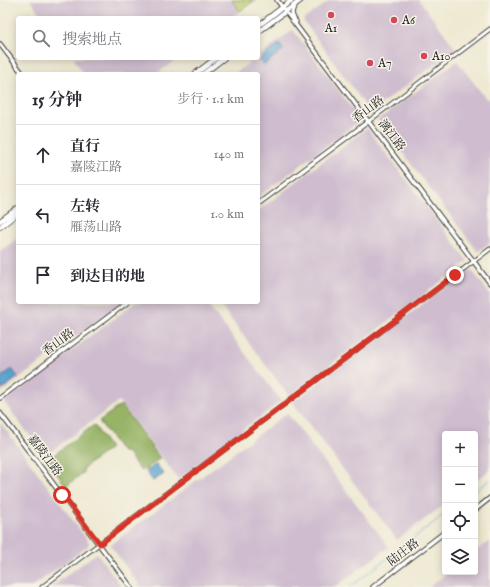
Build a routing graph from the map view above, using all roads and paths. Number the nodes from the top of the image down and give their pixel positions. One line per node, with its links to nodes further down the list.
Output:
1 (277, 0): 4 (street, 漓江路)
2 (292, 0): 4 (main road)
3 (300, 0): 4 (main road); 8 (street)
4 (284, 10): 5 (main road); 7 (main road); 8 (street, 漓江路)
5 (260, 25)
6 (490, 29): 15 (street, 香山路)
7 (260, 30)
8 (303, 35): 15 (street, 漓江路)
9 (0, 44): 12 (street)
10 (213, 60): 13 (main road)
11 (221, 60): 14 (main road)
12 (21, 72)
13 (198, 72)
14 (206, 72)
15 (369, 120): 16 (street, 香山路); 22 (street, 漓江路)
16 (260, 202)
17 (16, 209): 19 (main road)
18 (16, 215): 20 (main road)
19 (0, 221)
20 (0, 227)
21 (490, 249): 22 (street)
22 (474, 261): 23 (street, 漓江路); 30 (street)
23 (490, 283)
24 (125, 304): 25 (street, 香山路)
25 (0, 398)
26 (0, 413): 30 (street, 嘉陵江路)
27 (490, 498): 28 (street)
28 (478, 508)
29 (442, 534): 33 (street, 陆庄路)
30 (100, 544): 31 (street); 32 (street, 嘉陵江路)
31 (42, 587)
32 (131, 587)
33 (373, 587)

